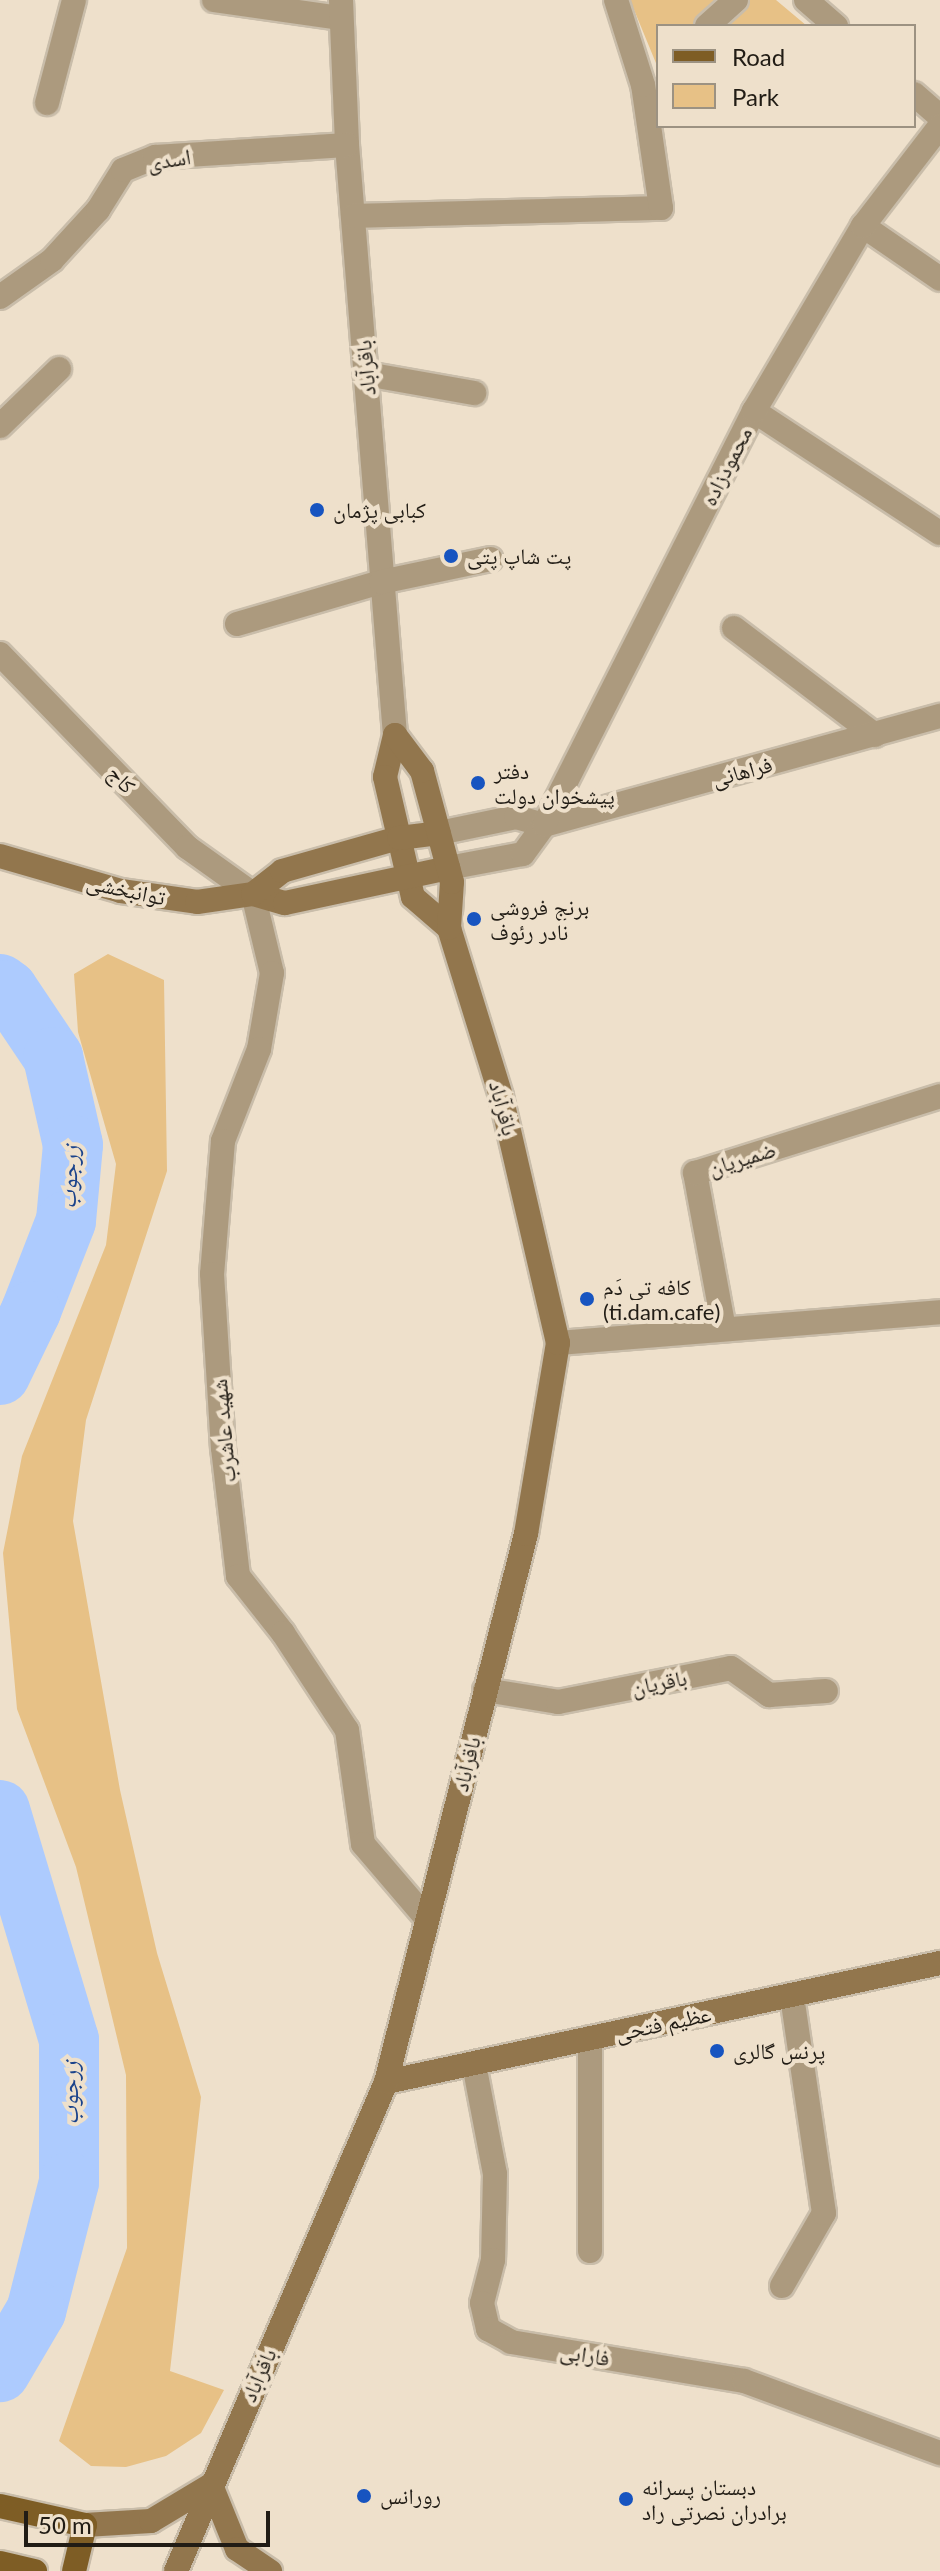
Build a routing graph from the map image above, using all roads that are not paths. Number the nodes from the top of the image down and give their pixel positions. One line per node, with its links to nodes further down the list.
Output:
1 (74, 0): 11 (street)
2 (214, 0): 6 (street)
3 (616, 0): 9 (street)
4 (736, 0): 7 (street)
5 (806, 0): 8 (street)
6 (340, 9): 14 (street, باقرآباد)
7 (709, 24)
8 (834, 24)
9 (651, 78): 15 (street)
10 (916, 96): 12 (street)
11 (47, 103)
12 (940, 117)
13 (940, 126): 16 (street, محمودزاده)
14 (347, 145): 15 (street, باقرآباد); 18 (street, اسدی)
15 (353, 216): 20 (street, باقرآباد)
16 (863, 226): 17 (street); 22 (street, محمودزاده)
17 (940, 279)
18 (0, 297)
19 (59, 369): 23 (street)
20 (366, 374): 21 (street); 26 (street, باقرآباد)
21 (474, 393)
22 (754, 411): 24 (street); 33 (street, محمودزاده)
23 (0, 426)
24 (940, 533)
25 (491, 559): 26 (street)
26 (381, 582): 27 (street); 31 (street, باقرآباد)
27 (237, 624)
28 (734, 628): 32 (street)
29 (0, 654): 39 (street, کاج)
30 (940, 716): 32 (street, فراهانی)
31 (395, 735): 34 (street, باقرآباد); 35 (street, باقرآباد)
32 (875, 735): 33 (street, فراهانی)
33 (544, 825): 34 (street, فراهانی); 37 (street)
34 (439, 833): 35 (street, توانبخشی); 37 (street, باقرآباد)
35 (399, 838): 38 (street, باقرآباد); 39 (street, توانبخشی)
36 (0, 856): 39 (street, توانبخشی)
37 (448, 868): 38 (street, توانبخشی); 40 (street, باقرآباد)
38 (408, 876): 39 (street, توانبخشی); 40 (street, باقرآباد)
39 (253, 894): 47 (street, شهید عاشرب)
40 (449, 928): 44 (street, باقرآباد)
41 (940, 1096): 43 (street, ضمیریان)
42 (940, 1312): 43 (street)
43 (724, 1329): 44 (street)
44 (558, 1343): 45 (street, باقرآباد)
45 (485, 1690): 46 (street, باقریان); 47 (street, باقرآباد)
46 (826, 1691)
47 (427, 1919): 52 (street, باقرآباد)
48 (940, 1963): 49 (street, عظیم فتحی)
49 (792, 1995): 50 (street, عظیم فتحی); 54 (street)
50 (590, 2038): 51 (street, عظیم فتحی); 53 (street)
51 (474, 2064): 52 (street, عظیم فتحی); 55 (street, فارابی)
52 (386, 2082): 56 (street, باقرآباد)
53 (590, 2251)
54 (782, 2286)
55 (940, 2453)
56 (211, 2485): 58 (street); 62 (street, باقرآباد); 63 (street)
57 (0, 2506): 58 (main road)
58 (85, 2525): 61 (main road)
59 (0, 2563): 60 (main road)
60 (35, 2571)
61 (74, 2571)
62 (176, 2571)
63 (270, 2571)

